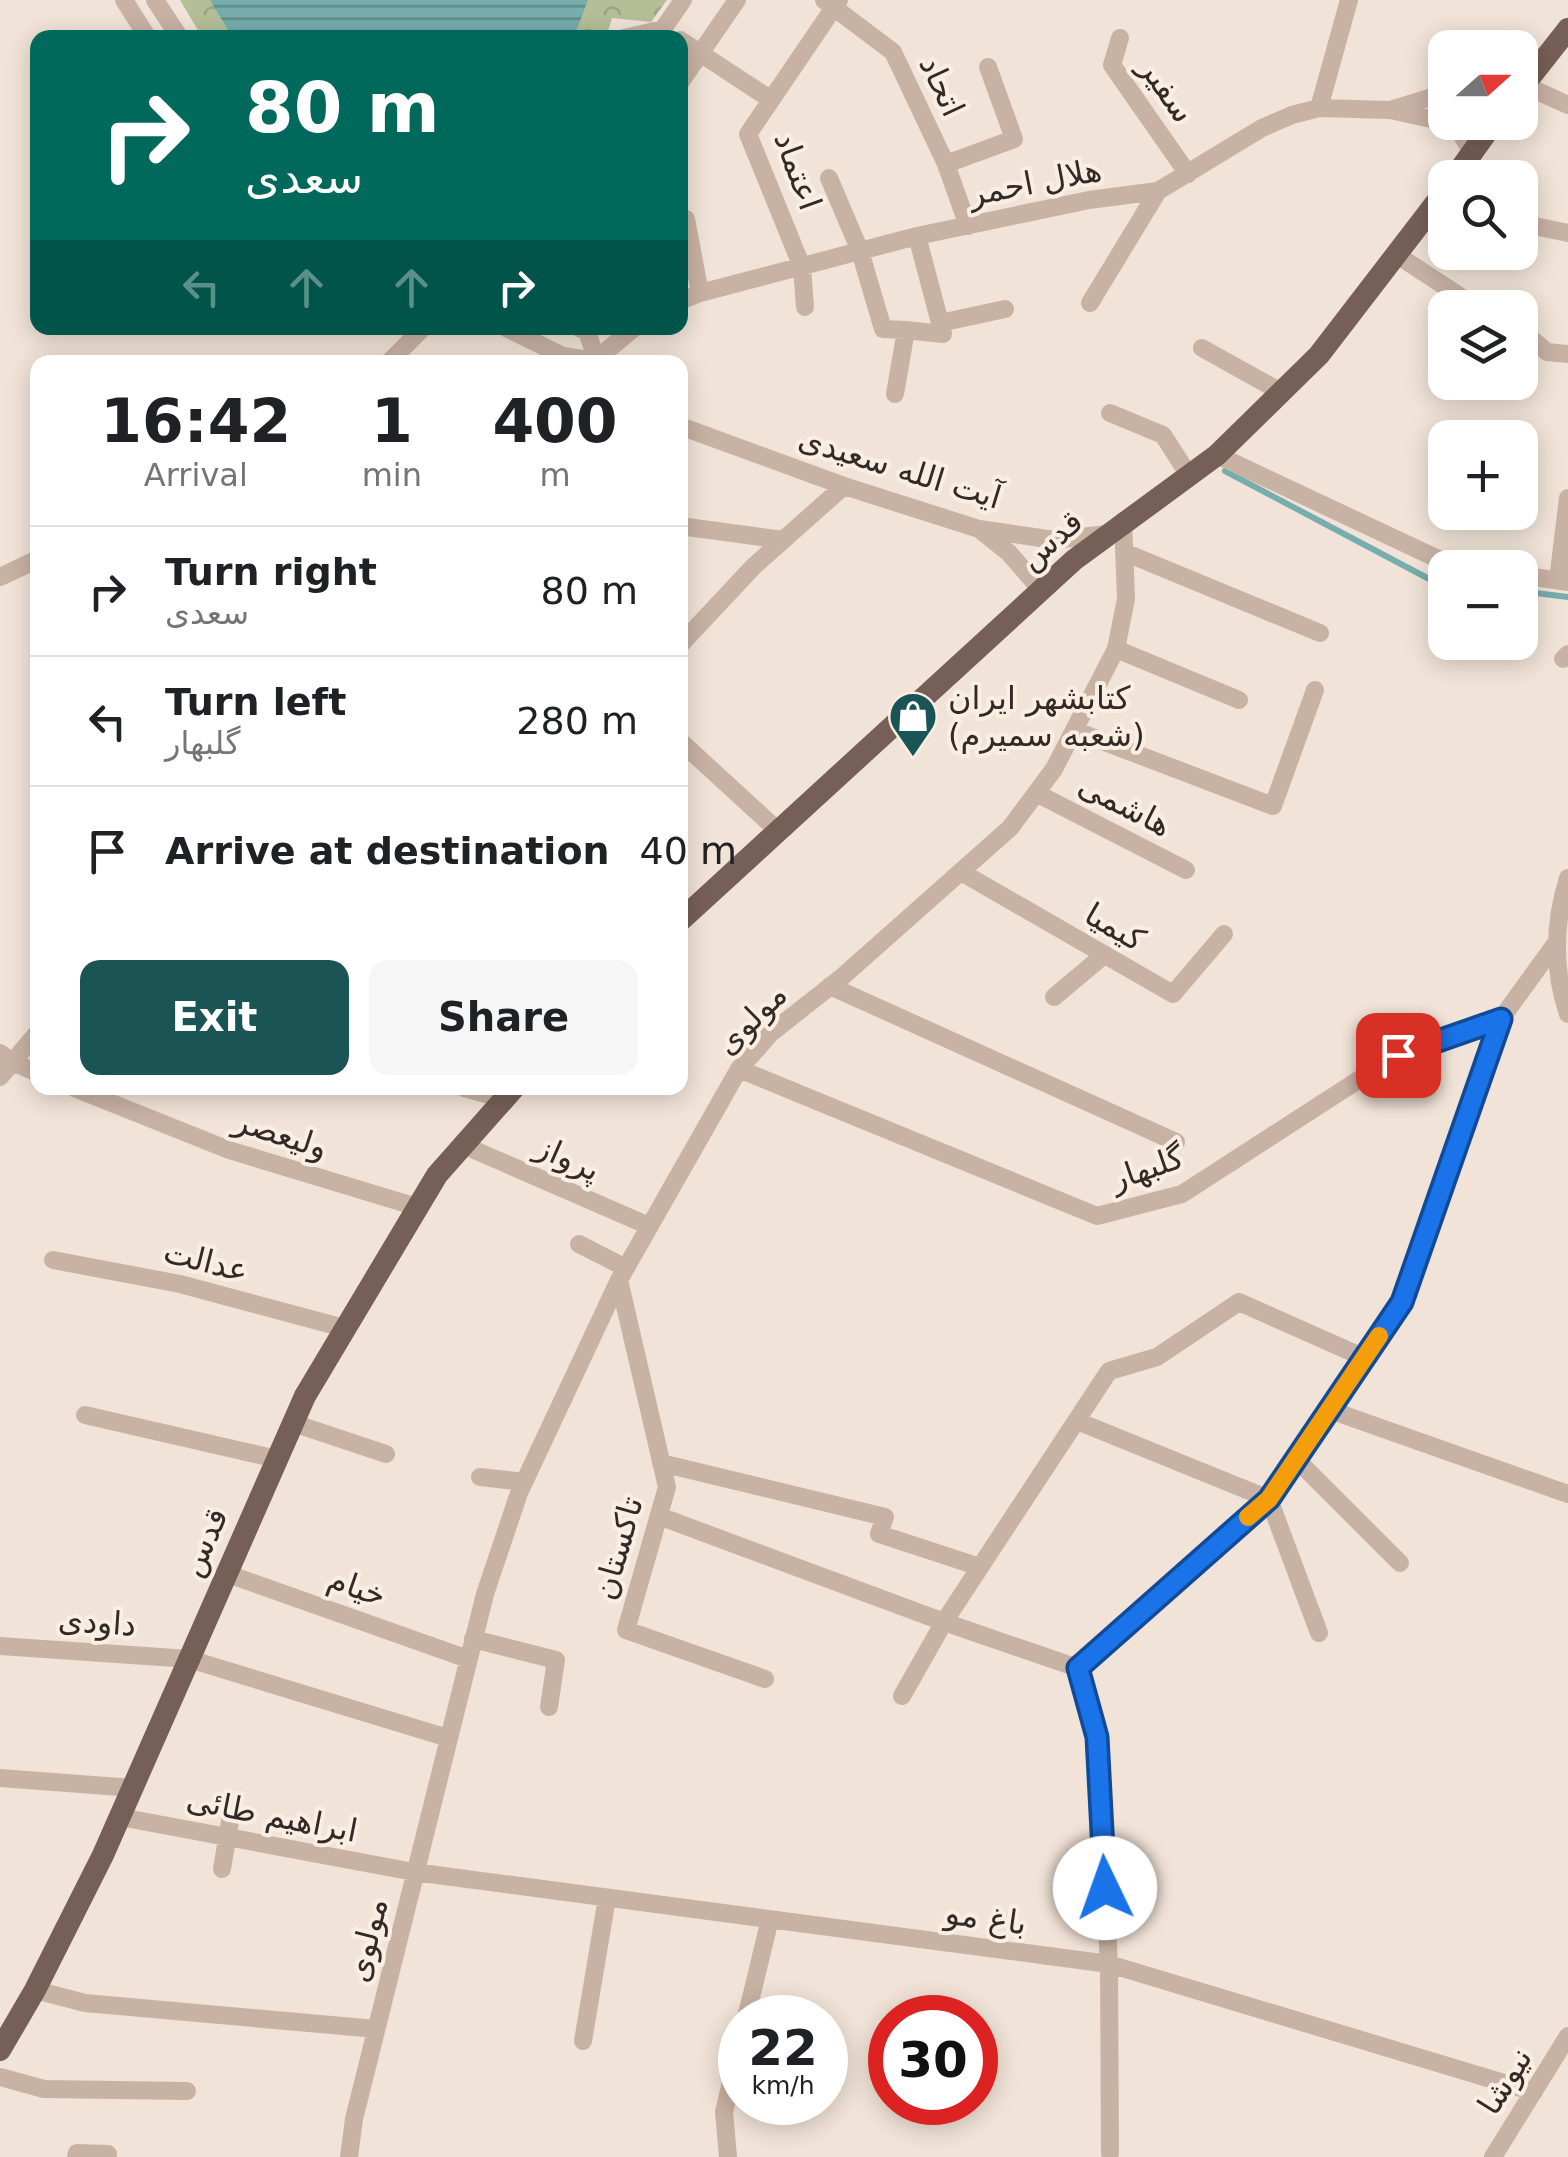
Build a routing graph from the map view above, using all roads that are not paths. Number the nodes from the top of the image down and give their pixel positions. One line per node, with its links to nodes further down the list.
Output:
1 (124, 0): 9 (street)
2 (156, 0): 10 (street)
3 (683, 0): 11 (street)
4 (737, 0): 14 (street)
5 (1328, 0): 7 (street)
6 (833, 2): 20 (street, اعتماد); 29 (street, اتحاد)
7 (1348, 2): 22 (street)
8 (1568, 29): 15 (main road)
9 (143, 30)
10 (175, 30)
11 (675, 30)
12 (1120, 38): 30 (street, سفیر)
13 (688, 46): 14 (street)
14 (700, 54): 17 (street); 20 (street)
15 (1538, 66)
16 (988, 67): 29 (street, هلال احمر)
17 (688, 71)
18 (1538, 90): 21 (street)
19 (1428, 98): 23 (street)
20 (770, 99): 40 (street, اعتماد)
21 (1568, 105)
22 (1319, 108): 23 (street, هلال احمر); 30 (street, هلال احمر)
23 (1390, 110): 24 (street)
24 (1428, 118)
25 (1465, 140): 27 (street)
26 (1481, 140): 27 (main road)
27 (1472, 152): 28 (main road)
28 (1466, 160)
29 (946, 164): 34 (street, اتحاد)
30 (1188, 174): 32 (street, هلال احمر)
31 (830, 178): 38 (street)
32 (1158, 191): 34 (street, هلال احمر); 43 (street)
33 (1428, 214): 39 (main road, قدس)
34 (968, 226): 37 (street, هلال احمر)
35 (1538, 227): 36 (street)
36 (1568, 233)
37 (917, 236): 38 (street, هلال احمر); 46 (street)
38 (860, 251): 40 (street, هلال احمر); 47 (street)
39 (1397, 255): 41 (street); 57 (main road, قدس)
40 (802, 267): 42 (street, هلال احمر); 44 (street)
41 (1450, 290)
42 (688, 298)
43 (1090, 303)
44 (805, 308)
45 (1005, 309): 46 (street)
46 (940, 322): 47 (street)
47 (906, 330): 58 (street)
48 (415, 335): 54 (street)
49 (520, 335): 55 (street)
50 (626, 335): 56 (street)
51 (1538, 344): 53 (street)
52 (1202, 348): 57 (street)
53 (1568, 354)
54 (396, 355)
55 (561, 355)
56 (603, 355)
57 (1281, 392): 61 (main road, قدس)
58 (895, 394)
59 (1110, 413): 62 (street)
60 (688, 429): 63 (street, آیت الله سعیدی)
61 (1217, 454): 62 (main road, قدس); 70 (street)
62 (1190, 477): 66 (main road, قدس)
63 (844, 486): 67 (street, آیت الله سعیدی); 68 (street)
64 (1568, 498): 74 (street)
65 (688, 527): 68 (street)
66 (1115, 527): 67 (street, آیت الله سعیدی); 69 (street, مولوی); 75 (main road, قدس)
67 (978, 529): 75 (street)
68 (784, 540): 77 (street)
69 (1124, 552): 76 (street); 78 (street, مولوی)
70 (1428, 554)
71 (30, 563): 72 (street)
72 (0, 577)
73 (1538, 578): 74 (street)
74 (1563, 581)
75 (1042, 591): 84 (main road, قدس)
76 (1320, 633)
77 (688, 636)
78 (1116, 649): 80 (street); 81 (street, مولوی)
79 (1315, 690): 81 (street)
80 (1240, 700)
81 (1076, 731): 83 (street, مولوی)
82 (688, 748): 84 (street)
83 (1036, 794): 85 (street, هاشمی); 86 (street, مولوی)
84 (778, 830): 88 (main road, قدس)
85 (1186, 870)
86 (961, 872): 91 (street, کیمیا); 92 (street, مولوی)
87 (1568, 878): 90 (street)
88 (688, 914)
89 (1224, 934): 91 (street, کیمیا)
90 (1556, 943): 94 (street); 95 (street)
91 (1104, 955): 93 (street)
92 (830, 986): 98 (street, مولوی); 102 (street, گلبهار)
93 (1054, 997)
94 (1568, 1014)
95 (1501, 1019): 98 (street, گلبهار); 110 (street)
96 (30, 1040): 97 (street)
97 (4, 1064): 99 (street)
98 (739, 1069): 105 (street, مولوی)
99 (30, 1071)
100 (91, 1095): 104 (street, ولیعصر)
101 (507, 1095): 103 (main road, قدس)
102 (1176, 1142)
103 (463, 1145): 104 (main road, قدس); 105 (street, پرواز)
104 (417, 1207): 109 (main road, قدس)
105 (649, 1226): 108 (street, مولوی)
106 (579, 1244): 108 (street)
107 (53, 1260): 109 (street, عدالت)
108 (622, 1274): 118 (street, تاکستان); 120 (street, مولوی)
109 (344, 1328): 114 (main road, قدس)
110 (1365, 1358): 111 (street); 113 (street)
111 (1330, 1410): 116 (street); 121 (street)
112 (85, 1415): 117 (street)
113 (1077, 1421): 122 (street); 125 (street)
114 (293, 1423): 115 (street); 117 (main road, قدس)
115 (386, 1454)
116 (1296, 1459): 122 (street); 124 (street)
117 (276, 1460): 126 (main road, قدس)
118 (661, 1463): 123 (street, تاکستان); 125 (street)
119 (480, 1477): 120 (street)
120 (524, 1482): 129 (street, مولوی)
121 (1568, 1494)
122 (1269, 1499): 128 (street); 133 (street)
123 (659, 1516): 127 (street); 134 (street, تاکستان)
124 (1400, 1563)
125 (980, 1566): 127 (street)
126 (226, 1573): 131 (main road, قدس); 132 (street, خیام)
127 (944, 1622): 133 (street); 135 (street)
128 (1319, 1633)
129 (474, 1639): 132 (street, مولوی); 136 (street)
130 (0, 1646): 131 (street, داودی)
131 (190, 1659): 137 (street); 139 (main road, قدس)
132 (468, 1659): 137 (street, مولوی)
133 (1078, 1668): 147 (street)
134 (765, 1678)
135 (902, 1696)
136 (549, 1707)
137 (448, 1738): 144 (street, مولوی)
138 (0, 1778): 139 (street)
139 (133, 1788): 141 (main road, قدس)
140 (233, 1803): 142 (street)
141 (120, 1817): 142 (street, ابراهیم طائی); 148 (main road, قدس)
142 (226, 1837): 143 (street); 144 (street, ابراهیم طائی)
143 (222, 1869)
144 (414, 1872): 145 (street, باغ مو); 150 (street, مولوی)
145 (607, 1898): 146 (street, باغ مو); 152 (street)
146 (770, 1919): 147 (street, باغ مو); 149 (street)
147 (1108, 1964): 156 (street, باغ مو); 158 (street)
148 (35, 1990): 150 (street); 153 (main road, قدس)
149 (752, 1995)
150 (376, 2029): 161 (street, مولوی)
151 (1568, 2036): 156 (street, نیوشا)
152 (583, 2041)
153 (0, 2050)
154 (0, 2077): 155 (street)
155 (188, 2091)
156 (1534, 2092): 163 (street, نیوشا)
157 (725, 2125): 162 (street)
158 (1110, 2153)
159 (108, 2154): 160 (street)
160 (76, 2157)
161 (349, 2157)
162 (728, 2157)
163 (1493, 2157)

